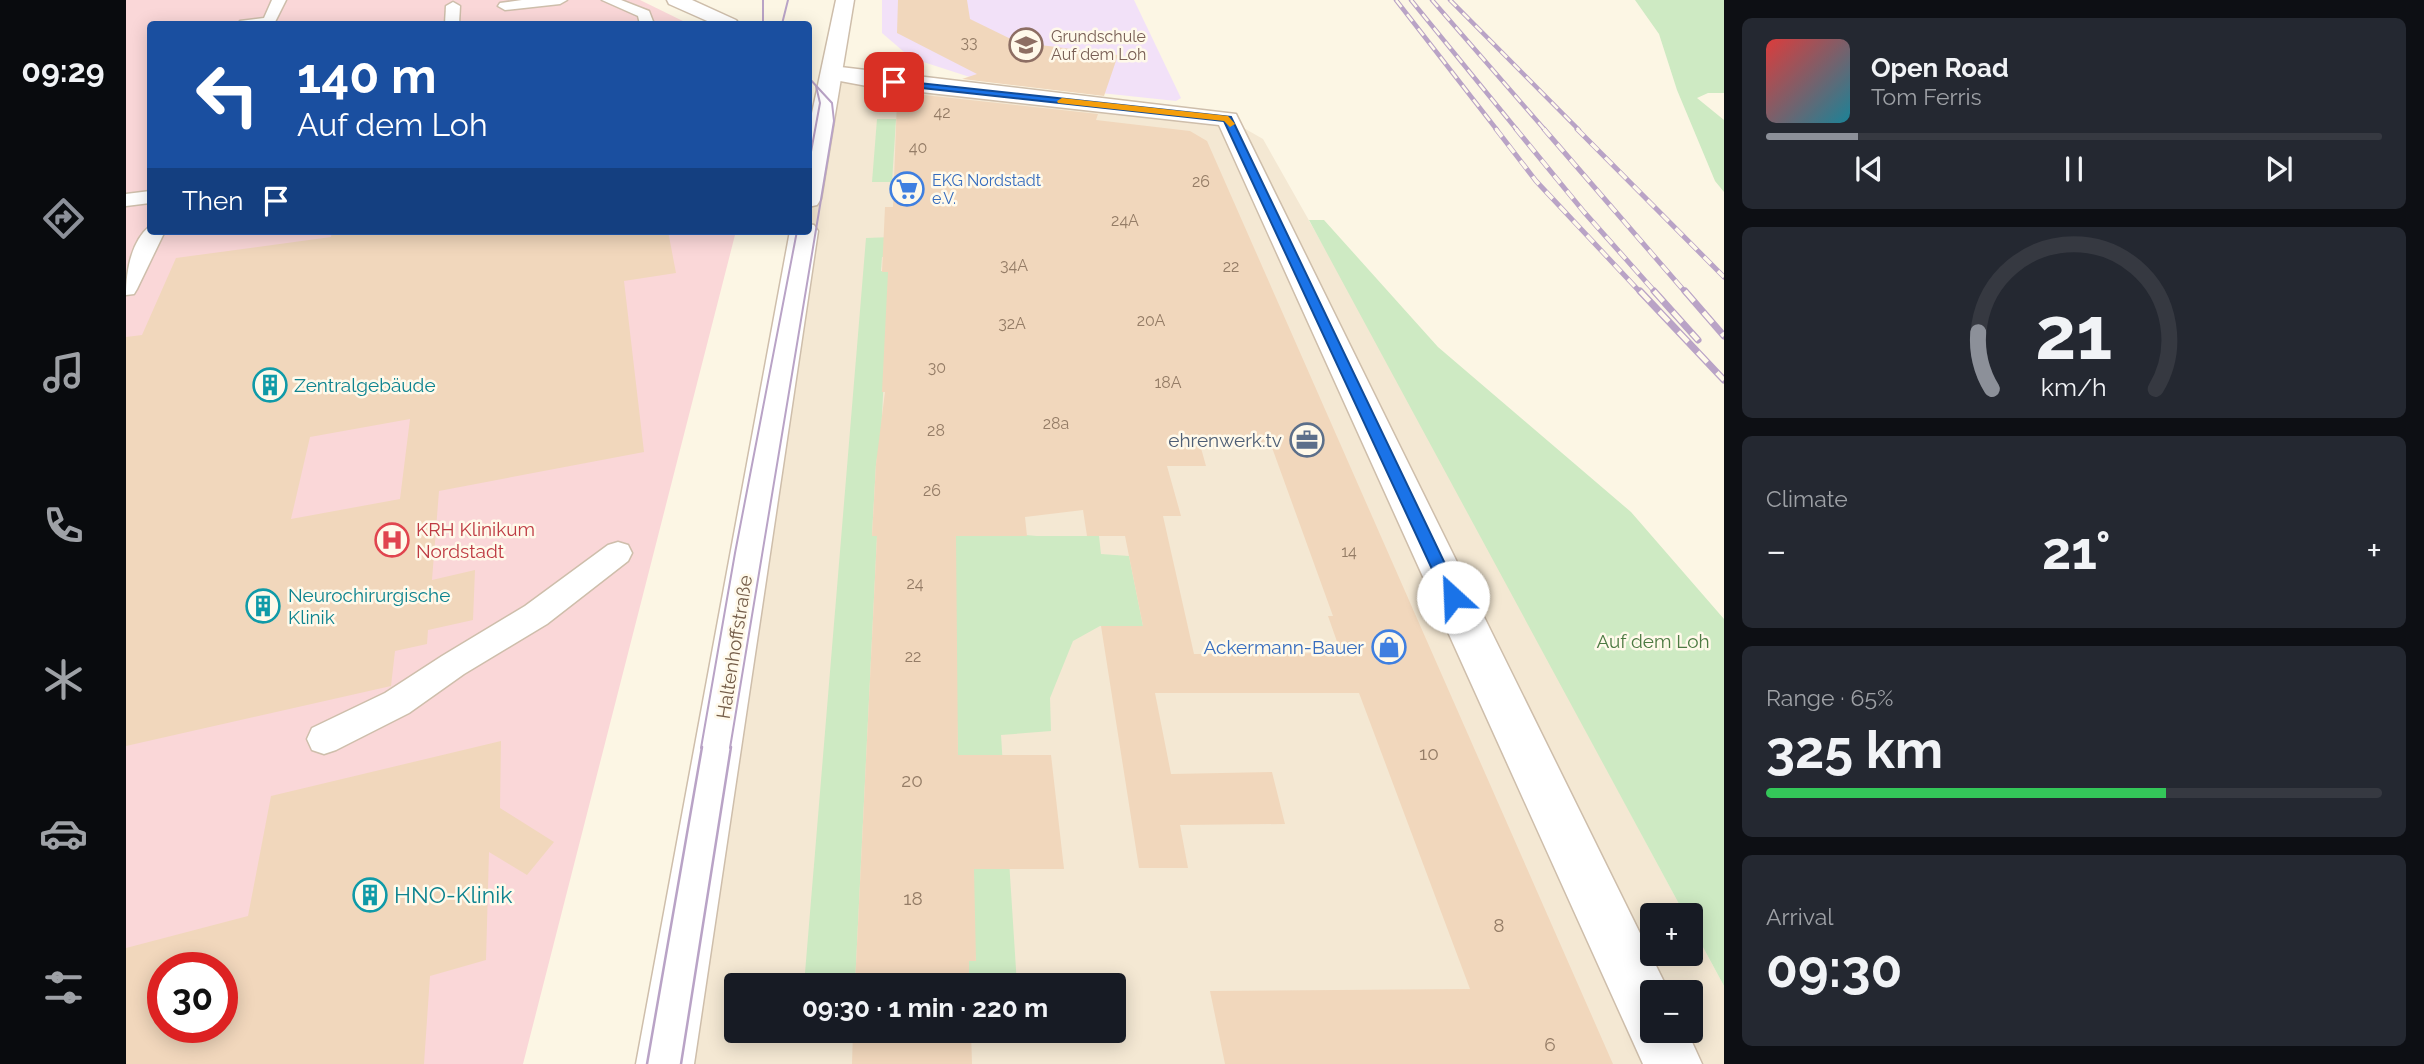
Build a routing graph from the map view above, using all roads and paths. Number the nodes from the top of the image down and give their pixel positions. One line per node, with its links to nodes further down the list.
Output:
1 (279, 0): 8 (lane)
2 (560, 0): 7 (lane)
3 (609, 0): 10 (lane)
4 (676, 0): 11 (street)
5 (845, 0): 13 (street)
6 (453, 5): 9 (lane)
7 (505, 6)
8 (269, 21)
9 (452, 21)
10 (646, 21)
11 (722, 21)
12 (812, 64): 13 (street)
13 (832, 73): 14 (street); 23 (street)
14 (812, 178)
15 (147, 198): 16 (lane)
16 (126, 201)
17 (152, 235): 19 (lane)
18 (803, 235): 25 (street, Haltenhoffstraße)
19 (135, 254): 20 (lane)
20 (126, 289)
21 (618, 553): 22 (lane)
22 (324, 739)
23 (1640, 994)
24 (1663, 1043): 26 (street)
25 (665, 1064)
26 (1673, 1064)

